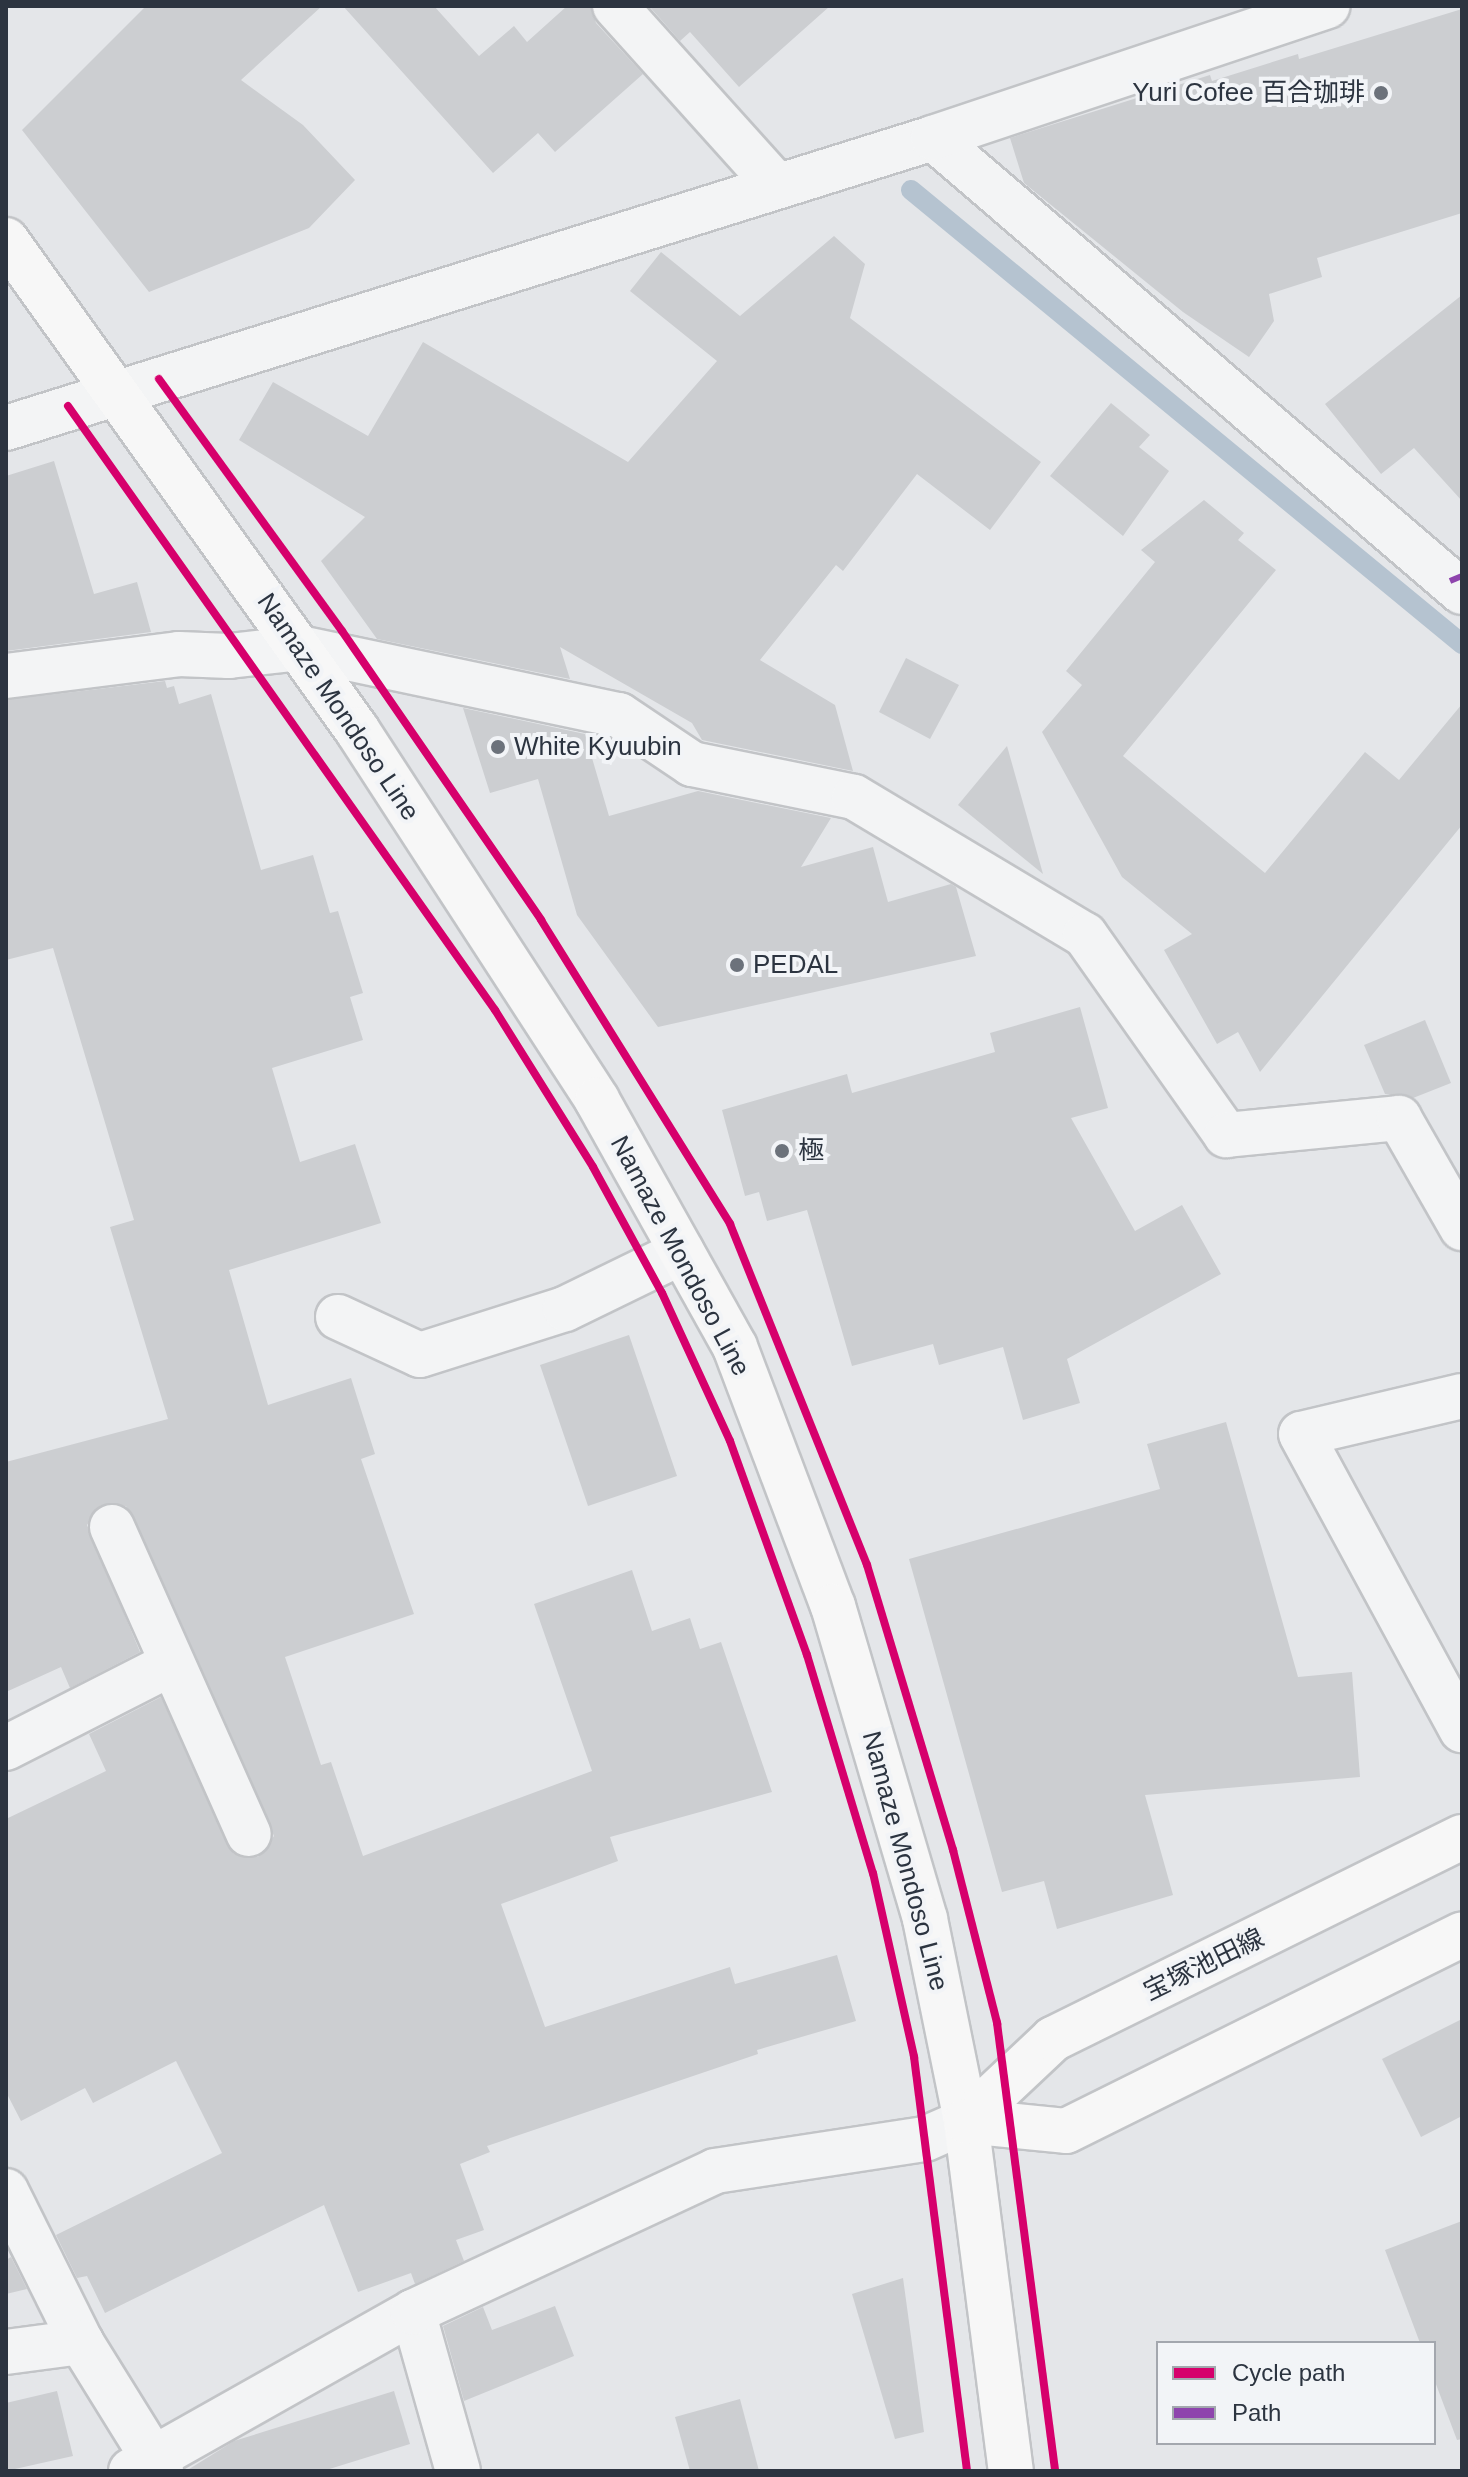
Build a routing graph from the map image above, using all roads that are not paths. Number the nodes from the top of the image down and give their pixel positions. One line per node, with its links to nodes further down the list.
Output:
1 (615, 6): 4 (street)
2 (1328, 6): 3 (street)
3 (933, 138): 4 (street); 8 (street)
4 (777, 186): 6 (street)
5 (6, 240): 6 (main road, Namaze Mondoso Line)
6 (116, 393): 7 (street); 9 (main road, Namaze Mondoso Line)
7 (6, 428)
8 (1462, 592)
9 (300, 648): 10 (street); 11 (street); 12 (main road, Namaze Mondoso Line)
10 (6, 676)
11 (1462, 1228)
12 (682, 1252): 13 (street); 22 (main road, Namaze Mondoso Line)
13 (338, 1317)
14 (1462, 1396): 17 (street)
15 (112, 1527): 16 (street)
16 (171, 1664): 18 (street); 19 (street)
17 (1462, 1730)
18 (6, 1748)
19 (249, 1834)
20 (1462, 1837): 22 (main road, 宝塚池田線)
21 (1462, 1934): 22 (main road)
22 (966, 2121): 24 (street); 29 (main road, Namaze Mondoso Line)
23 (6, 2191): 25 (street)
24 (413, 2312): 27 (street); 28 (street)
25 (81, 2342): 26 (street); 27 (street)
26 (6, 2352)
27 (150, 2467)
28 (458, 2471)
29 (1011, 2471)

